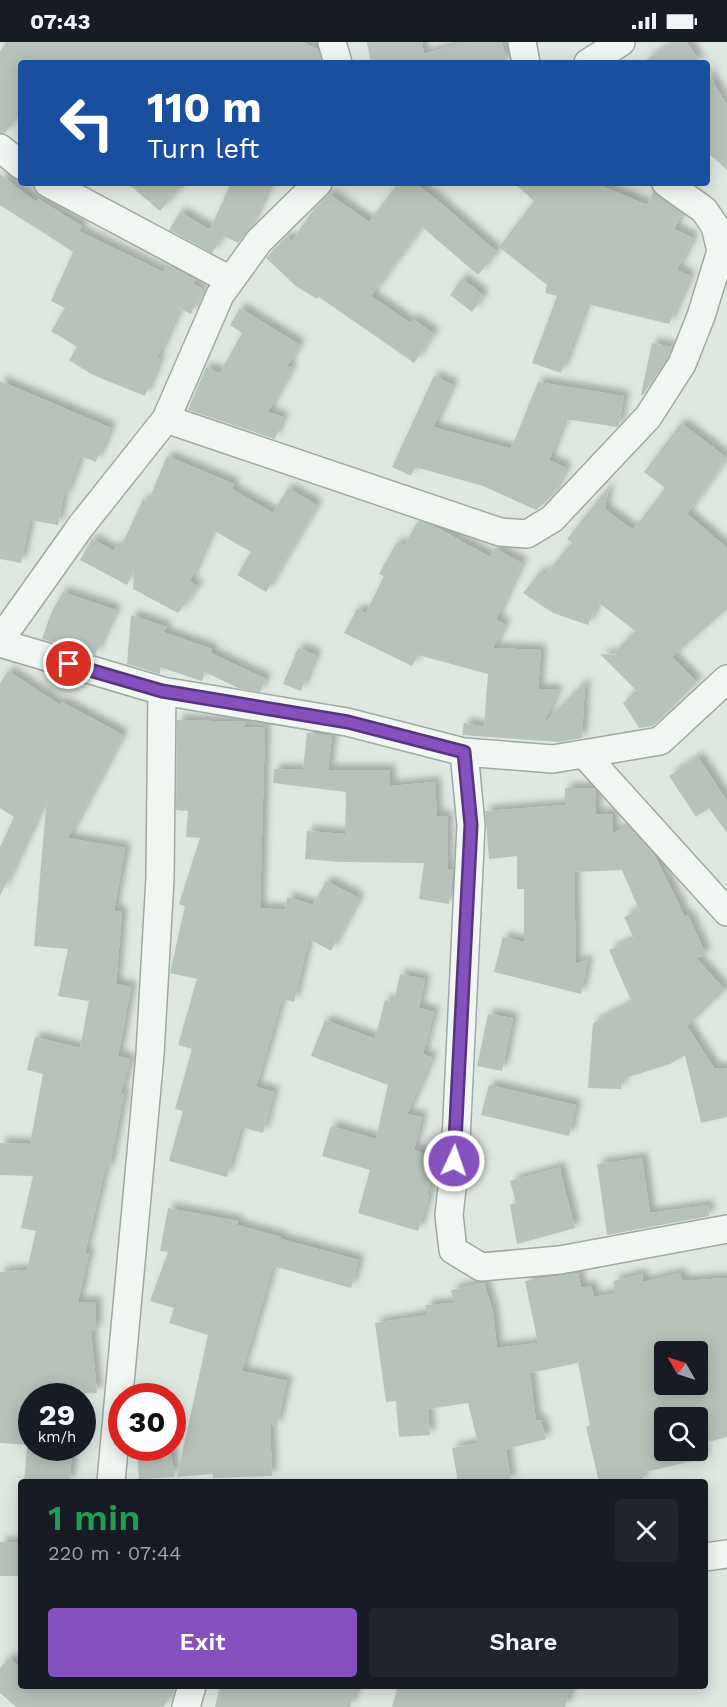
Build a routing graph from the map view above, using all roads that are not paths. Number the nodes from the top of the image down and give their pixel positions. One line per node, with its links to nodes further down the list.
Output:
1 (332, 42): 4 (street)
2 (522, 42): 5 (street)
3 (621, 42): 6 (street)
4 (337, 60)
5 (525, 60)
6 (593, 60)
7 (0, 148): 8 (street)
8 (18, 163)
9 (54, 186): 12 (street)
10 (315, 186): 12 (street)
11 (670, 186): 13 (street)
12 (230, 280): 13 (street)
13 (166, 419): 14 (street)
14 (0, 642): 16 (street)
15 (727, 680): 18 (street)
16 (162, 691): 17 (street); 21 (street)
17 (464, 752): 18 (street); 20 (street)
18 (584, 754): 19 (street)
19 (727, 912)
20 (727, 1229)
21 (111, 1479)
22 (727, 1554): 23 (street)
23 (708, 1557)
24 (191, 1689): 25 (street)
25 (186, 1707)

